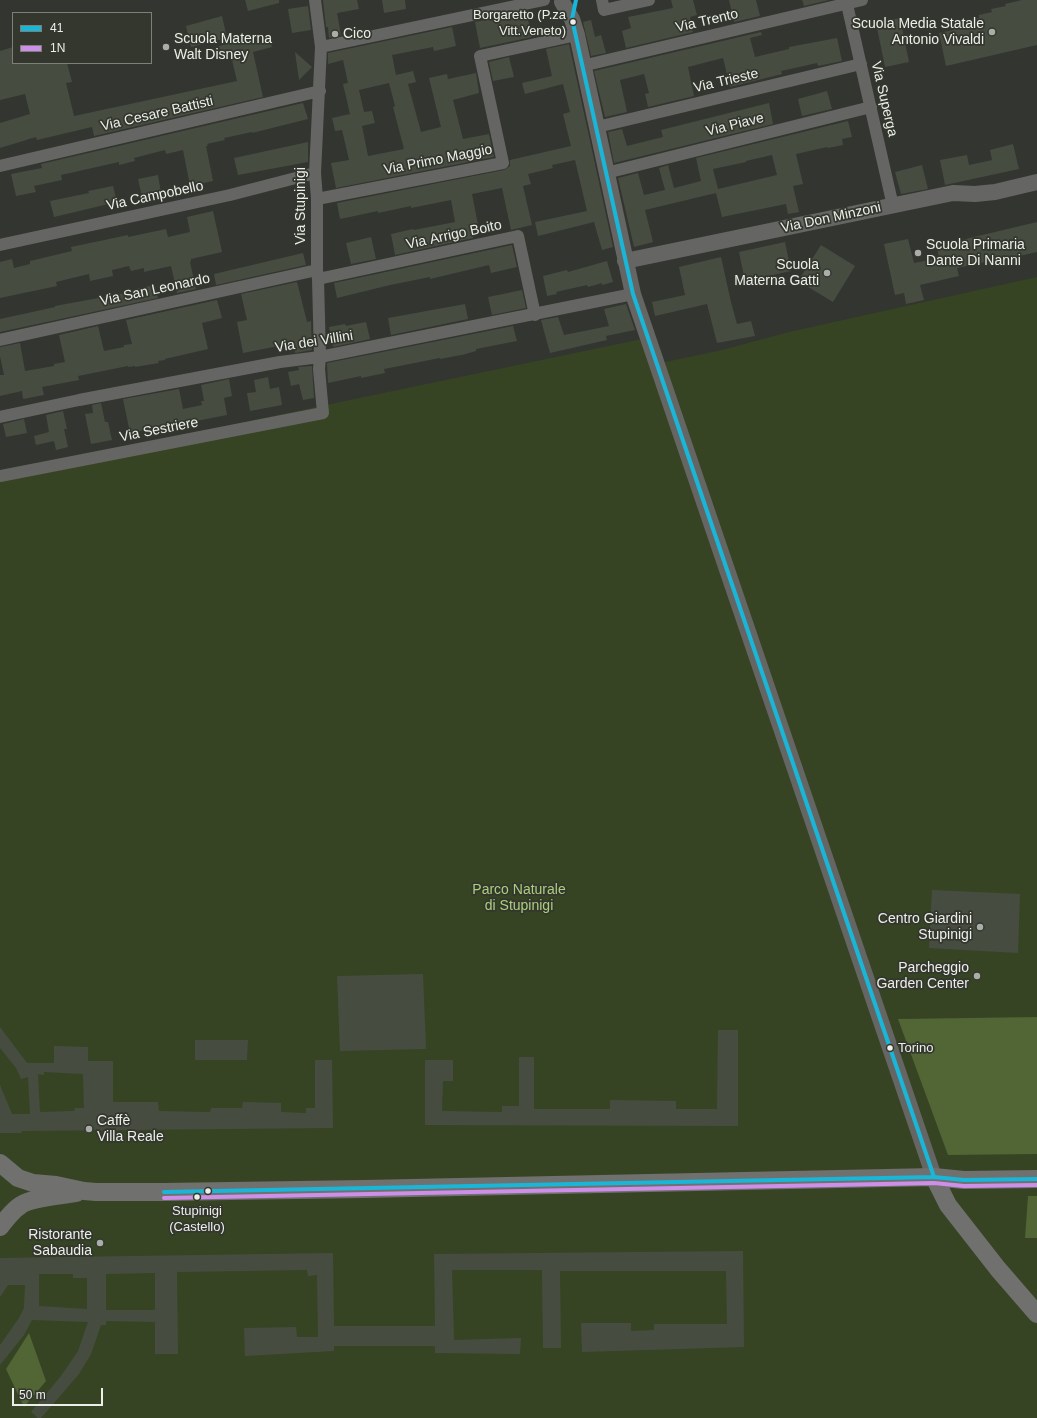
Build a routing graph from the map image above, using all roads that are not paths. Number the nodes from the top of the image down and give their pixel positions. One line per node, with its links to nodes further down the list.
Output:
1 (314, 0): 9 (street, Via Stupinigi)
2 (544, 0): 9 (street)
3 (568, 0): 8 (street)
4 (602, 0): 5 (street)
5 (649, 0)
6 (862, 0): 7 (street, Via Trento)
7 (846, 2): 10 (street, Via Superga); 11 (street, Via Trento)
8 (577, 35): 11 (street); 19 (street, Via Primo Maggio)
9 (321, 47): 12 (street, Via Stupinigi)
10 (861, 64): 13 (street, Via Superga); 14 (street, Via Trieste)
11 (582, 66): 14 (street)
12 (320, 91): 15 (street, Via Cesare Battisti); 17 (street, Via Stupinigi)
13 (871, 107): 16 (street, Via Piave); 20 (street, Via Superga)
14 (597, 127): 16 (street)
15 (0, 166)
16 (606, 173): 22 (street)
17 (315, 174): 19 (street, Via Stupinigi); 21 (street, Via Campobello)
18 (1037, 182): 20 (street, Via Don Minzoni)
19 (317, 199): 23 (street, Via Stupinigi)
20 (893, 206): 22 (street, Via Don Minzoni)
21 (0, 245)
22 (625, 261): 24 (street)
23 (317, 275): 25 (street, Via Arrigo Boito); 26 (street, Via San Leonardo); 27 (street, Via Stupinigi)
24 (633, 294): 25 (street, Via dei Villini); 32 (street)
25 (535, 315): 27 (street, Via dei Villini)
26 (0, 340)
27 (320, 357): 28 (street, Via Stupinigi); 29 (street, Via dei Villini)
28 (323, 413): 30 (street, Via Sestriere)
29 (0, 417)
30 (0, 476)
31 (0, 1164): 34 (main road)
32 (934, 1177): 33 (main road); 34 (main road); 36 (main road)
33 (1037, 1179)
34 (84, 1191): 35 (main road)
35 (0, 1227)
36 (1037, 1314)

